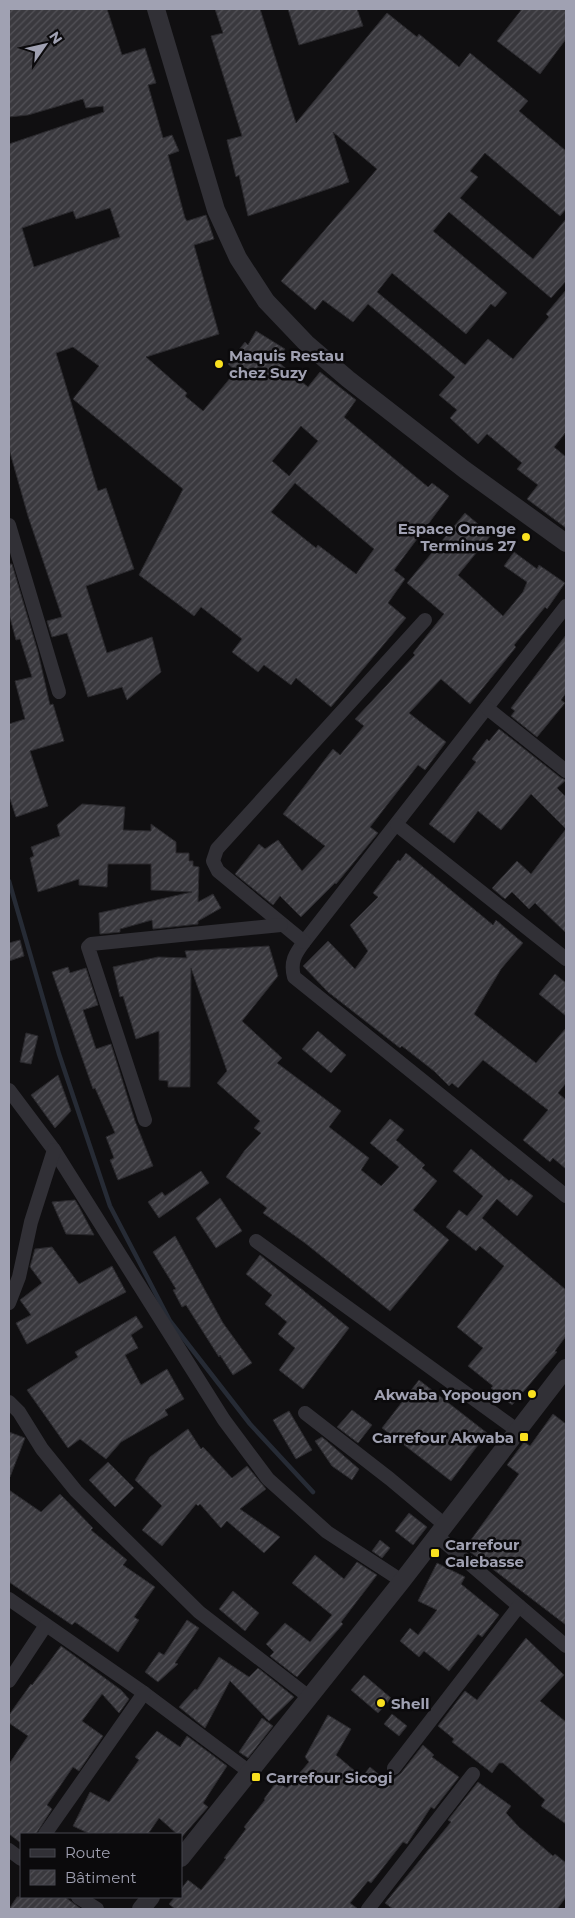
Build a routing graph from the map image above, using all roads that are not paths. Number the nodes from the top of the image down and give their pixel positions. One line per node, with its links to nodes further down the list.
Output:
1 (156, 9): 3 (street)
2 (9, 525): 6 (street)
3 (566, 543)
4 (566, 606): 7 (street)
5 (425, 620): 10 (street)
6 (59, 692)
7 (487, 708): 8 (street); 9 (street)
8 (566, 771)
9 (397, 825): 11 (street); 12 (street)
10 (281, 925): 11 (street); 14 (street)
11 (304, 942): 16 (street)
12 (566, 960)
13 (9, 1090): 15 (street)
14 (145, 1120)
15 (54, 1150): 18 (street); 24 (street)
16 (566, 1196)
17 (256, 1240): 22 (street)
18 (9, 1303)
19 (566, 1368): 22 (street)
20 (9, 1402): 31 (street)
21 (305, 1413): 23 (street)
22 (518, 1431): 23 (street)
23 (440, 1530): 24 (street); 26 (street)
24 (402, 1581): 31 (street)
25 (9, 1599): 27 (street)
26 (519, 1606): 28 (street); 32 (street)
27 (46, 1625): 29 (street); 30 (street)
28 (566, 1646)
29 (9, 1681)
30 (144, 1693): 33 (street); 35 (street)
31 (308, 1697): 33 (street)
32 (394, 1768)
33 (251, 1773): 37 (street)
34 (473, 1774): 43 (street)
35 (46, 1833)
36 (9, 1850): 38 (street)
37 (182, 1857)
38 (20, 1858)
39 (80, 1898): 41 (street)
40 (150, 1898): 42 (street)
41 (97, 1909)
42 (141, 1909)
43 (368, 1909)

